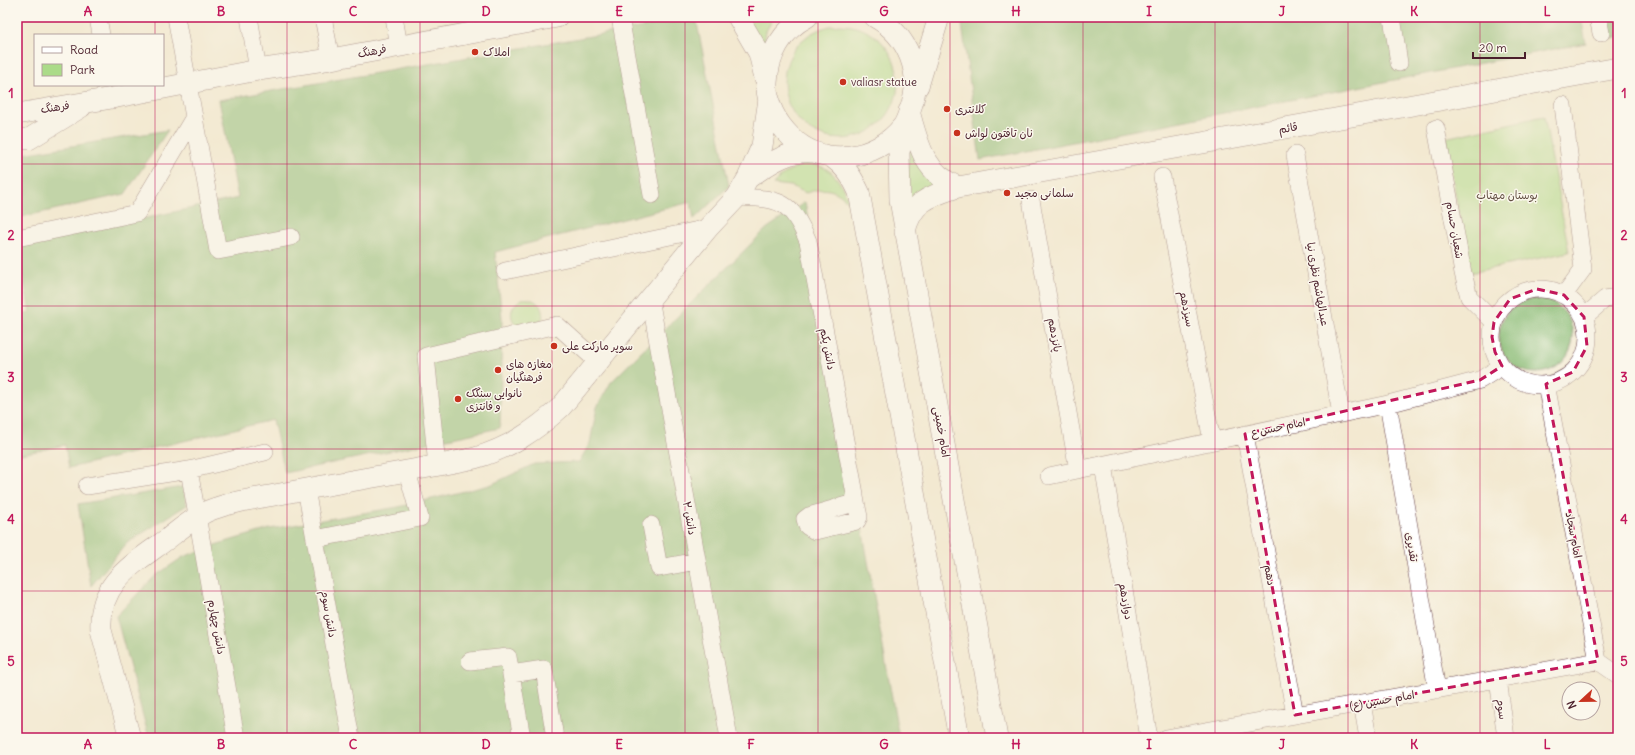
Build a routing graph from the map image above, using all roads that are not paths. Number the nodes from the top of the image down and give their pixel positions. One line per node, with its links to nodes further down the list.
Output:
1 (98, 17): 14 (street)
2 (176, 17): 20 (street)
3 (249, 17): 19 (street)
4 (323, 17): 16 (street)
5 (394, 17): 15 (street)
6 (557, 17): 15 (street, فرهنگ)
7 (620, 17): 38 (street)
8 (738, 17): 21 (street)
9 (782, 17): 21 (street)
10 (807, 17): 21 (street)
11 (875, 17): 27 (street)
12 (938, 17): 27 (street)
13 (1392, 17): 17 (street)
14 (101, 34)
15 (399, 46): 16 (street, فرهنگ)
16 (331, 59): 19 (street, فرهنگ)
17 (1399, 63)
18 (1618, 68): 37 (street, قائم)
19 (258, 70): 20 (street, فرهنگ)
20 (187, 83): 23 (street, فرهنگ); 29 (street)
21 (768, 83): 32 (street); 36 (street)
22 (162, 86): 24 (street, فرهنگ)
23 (164, 86)
24 (111, 92): 25 (street, فرهنگ)
25 (90, 102): 28 (street, فرهنگ); 31 (street)
26 (1563, 106): 46 (street)
27 (909, 111): 34 (street); 37 (street); 42 (street, امام خمینی)
28 (17, 114)
29 (194, 117): 43 (street); 44 (street)
30 (1436, 128): 50 (street, شعبان حسام)
31 (17, 139)
32 (812, 152): 34 (street); 36 (street)
33 (1295, 155): 55 (street, عبدالهاشم نظری نیا)
34 (832, 157): 87 (street)
35 (1162, 177): 57 (street, سیزدهم)
36 (748, 178): 39 (street)
37 (958, 187): 42 (street, قائم)
38 (652, 195)
39 (737, 197): 41 (street); 67 (street, دانش یکم)
40 (1031, 200): 62 (street, پانزدهم)
41 (708, 228): 45 (street); 48 (street)
42 (905, 232): 88 (street, امام خمینی)
43 (291, 237)
44 (17, 238)
45 (506, 271)
46 (1564, 295): 49 (street); 50 (street)
47 (1618, 297): 49 (street)
48 (650, 298): 51 (street); 71 (street, دانش ۲)
49 (1584, 317): 53 (street)
50 (1494, 322): 52 (street)
51 (598, 362): 60 (street); 60 (street)
52 (1502, 366): 53 (street); 54 (street, امام حسن ع)
53 (1546, 384): 73 (street, امام سجاد)
54 (1388, 404): 55 (street, امام حسن ع); 77 (street, تقدیری)
55 (1341, 414): 56 (street, امام حسن ع)
56 (1245, 434): 57 (street, امام حسن ع); 79 (street, دهم)
57 (1212, 441): 59 (street, امام حسن ع)
58 (265, 452): 61 (street)
59 (1102, 465): 62 (street, امام حسن ع); 89 (street, دوازدهم)
60 (437, 466): 63 (street)
61 (189, 470): 65 (street); 68 (street, دانش چهارم)
62 (1078, 470): 64 (street, امام حسن ع)
63 (408, 471): 66 (street); 70 (street)
64 (1049, 476)
65 (87, 486)
66 (306, 489): 68 (street); 70 (street, دانش سوم)
67 (809, 516)
68 (198, 517): 81 (street); 82 (street, دانش چهارم)
69 (652, 525): 71 (street)
70 (315, 539): 83 (street, دانش سوم)
71 (697, 561): 86 (street, دانش ۲)
72 (470, 661): 74 (street)
73 (1598, 661): 75 (street); 76 (street, امام حسین (ع))
74 (511, 674): 84 (street); 85 (street)
75 (1618, 676)
76 (1498, 679): 77 (street, امام حسین (ع)); 92 (street, سوم)
77 (1437, 690): 78 (street, امام حسین (ع))
78 (1362, 703): 79 (street, امام حسین (ع)); 91 (street)
79 (1295, 715): 80 (street, امام حسین (ع))
80 (1231, 732): 90 (street, امام حسین (ع))
81 (130, 738)
82 (236, 738)
83 (351, 738)
84 (522, 738)
85 (555, 738)
86 (729, 738)
87 (959, 738)
88 (997, 738)
89 (1149, 738)
90 (1166, 738)
91 (1368, 738)
92 (1506, 738)

